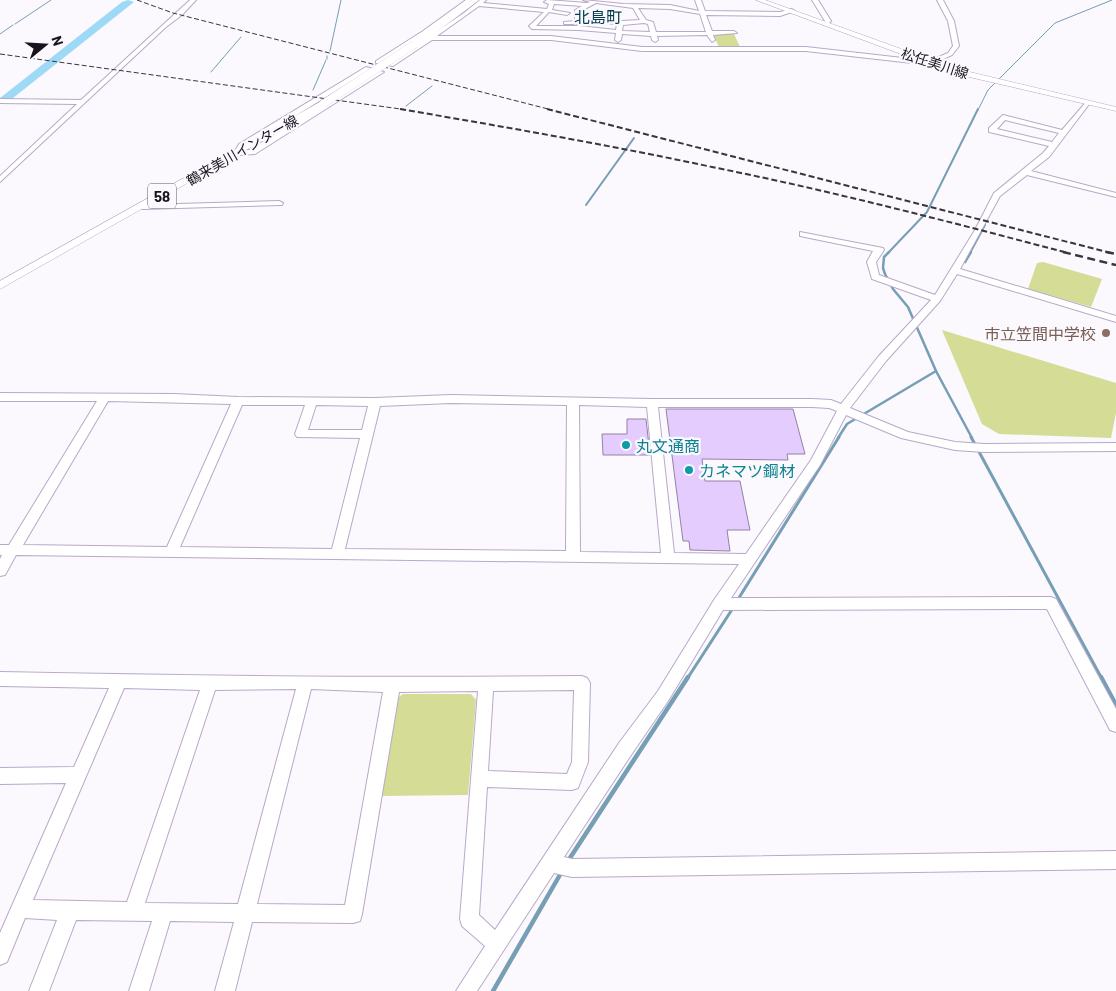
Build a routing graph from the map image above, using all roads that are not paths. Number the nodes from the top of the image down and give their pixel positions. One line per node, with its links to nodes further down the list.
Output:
1 (193, 0): 44 (street)
2 (469, 0): 36 (street)
3 (698, 0): 18 (street)
4 (759, 0): 16 (main road, 松任美川線)
5 (814, 0): 26 (street)
6 (940, 0): 42 (street)
7 (479, 1): 14 (street); 36 (street); 49 (main road, 鶴来美川インター線 / 58, bridge)
8 (553, 1): 10 (street); 12 (street); 15 (street)
9 (534, 2): 14 (street)
10 (543, 2)
11 (656, 3): 13 (street); 18 (street)
12 (590, 4): 13 (street); 19 (street)
13 (634, 6): 21 (street)
14 (517, 7): 15 (street)
15 (549, 10): 17 (street); 22 (street)
16 (792, 11): 18 (street); 26 (main road, 松任美川線)
17 (567, 13): 19 (street); 23 (street)
18 (703, 13): 34 (street)
19 (579, 14): 25 (street); 27 (street)
20 (631, 14): 21 (street)
21 (640, 14): 24 (street)
22 (541, 15): 23 (street); 28 (street)
23 (560, 17): 27 (street)
24 (644, 21): 25 (street); 33 (street)
25 (624, 23): 31 (street)
26 (825, 24): 42 (main road, 松任美川線)
27 (553, 26): 28 (street); 29 (street)
28 (533, 27): 37 (street)
29 (569, 29): 31 (street); 38 (street)
30 (512, 31): 32 (street)
31 (618, 32): 33 (street); 39 (street)
32 (498, 33)
33 (654, 33): 34 (street); 41 (street)
34 (710, 33): 35 (street); 40 (street)
35 (734, 33)
36 (432, 38): 37 (street)
37 (534, 38): 38 (street)
38 (568, 40): 39 (street)
39 (614, 46): 41 (street)
40 (715, 48): 41 (street); 42 (street)
41 (657, 49)
42 (930, 63): 45 (main road, 松任美川線)
43 (0, 101): 44 (street)
44 (82, 102): 51 (street)
45 (1087, 102): 46 (main road, 松任美川線); 47 (street)
46 (1116, 109)
47 (1064, 132): 48 (street); 48 (street)
48 (1054, 145): 50 (street)
49 (238, 153): 49 (street); 54 (main road, 鶴来美川インター線 / 58)
50 (1026, 172): 52 (street); 56 (street)
51 (0, 180)
52 (1116, 195)
53 (280, 203): 54 (street)
54 (143, 208): 57 (main road, 鶴来美川インター線 / 58)
55 (803, 234): 58 (street)
56 (954, 270): 58 (street); 59 (street)
57 (0, 286)
58 (938, 299): 67 (street)
59 (1116, 319)
60 (0, 397): 61 (street)
61 (104, 399): 63 (street); 70 (street)
62 (312, 400): 63 (street); 65 (street); 68 (street)
63 (238, 401): 71 (street)
64 (573, 401): 65 (street); 66 (street); 73 (street)
65 (375, 402): 68 (street)
66 (652, 403): 67 (street); 74 (street)
67 (854, 414): 69 (street); 75 (street)
68 (367, 434): 72 (street)
69 (1116, 447)
70 (6, 550): 71 (street); 76 (street)
71 (172, 551): 72 (street)
72 (337, 555): 73 (street)
73 (573, 556): 74 (street)
74 (668, 557): 75 (street)
75 (749, 559): 77 (street)
76 (0, 571)
77 (724, 604): 84 (street); 89 (street)
78 (0, 680): 79 (street)
79 (119, 682): 81 (street); 85 (street)
80 (305, 682): 81 (street); 83 (street); 94 (street)
81 (210, 683): 92 (street)
82 (486, 683): 83 (street); 87 (street); 87 (street)
83 (392, 685): 94 (street)
84 (1116, 725)
85 (78, 775): 86 (street); 90 (street)
86 (0, 776)
87 (479, 779): 95 (street)
88 (1116, 860): 89 (street)
89 (559, 866): 95 (street)
90 (21, 908): 91 (street); 96 (street)
91 (70, 911): 92 (street); 97 (street)
92 (133, 911): 93 (street)
93 (164, 912): 94 (street); 98 (street)
94 (246, 912): 99 (street)
95 (497, 944): 100 (street)
96 (0, 955)
97 (39, 991)
98 (139, 991)
99 (225, 991)
100 (466, 991)

